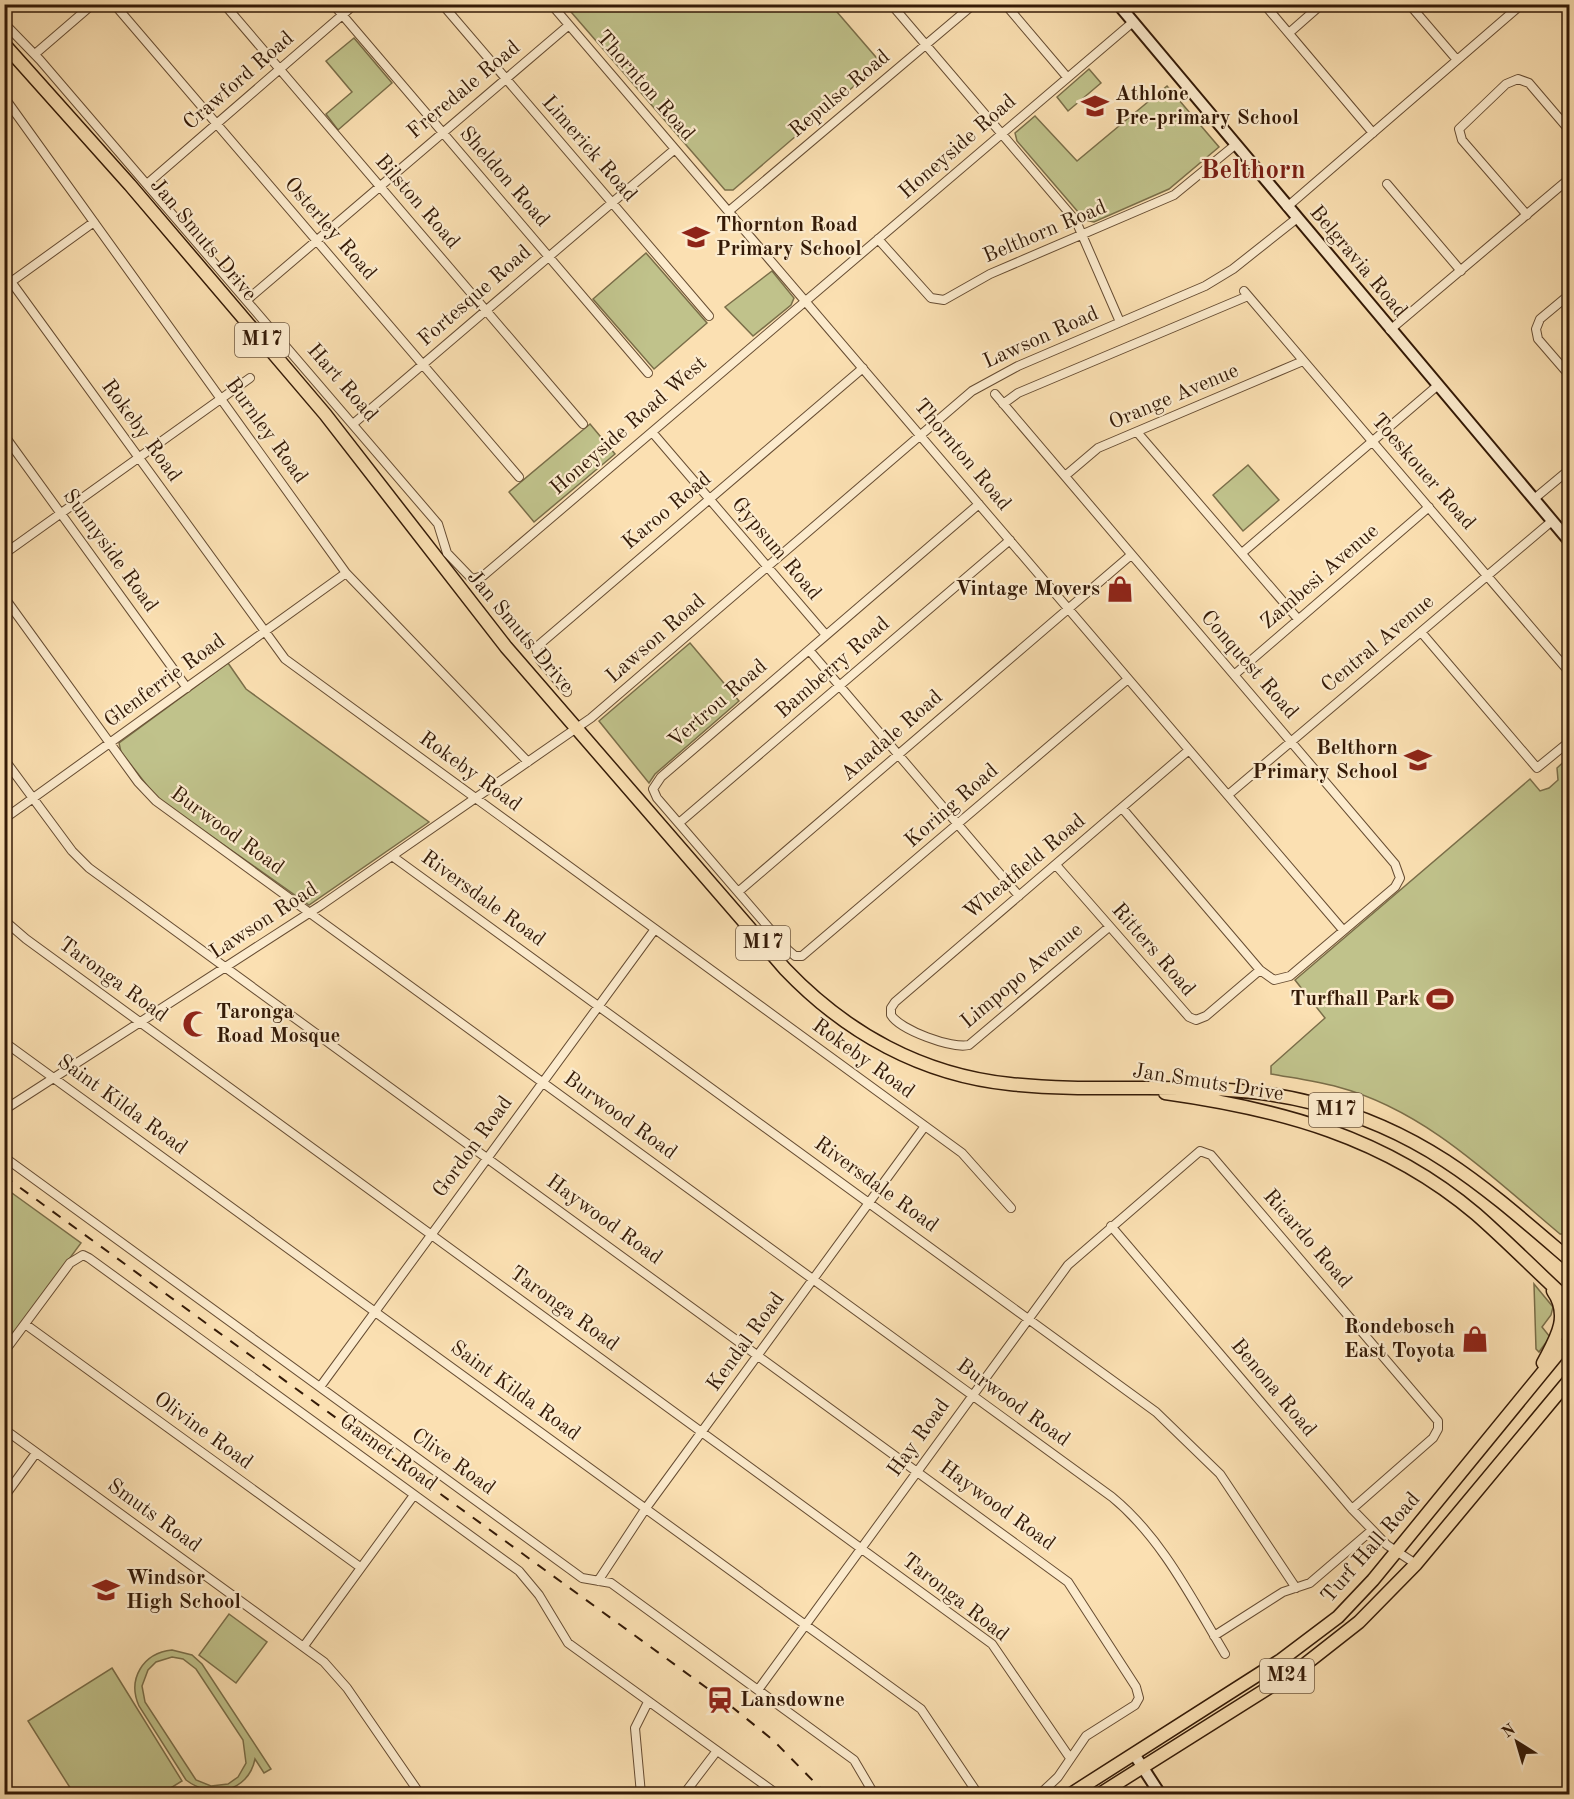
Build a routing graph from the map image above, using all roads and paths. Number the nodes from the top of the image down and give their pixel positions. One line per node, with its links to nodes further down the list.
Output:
1 (93, 4): 23 (street)
2 (114, 4): 29 (street, Osterley Road)
3 (224, 4): 25 (street, Bilston Road)
4 (333, 4): 16 (street, Sheldon Road)
5 (355, 4): 16 (street, Crawford Road)
6 (441, 4): 27 (street, Limerick Road)
7 (551, 4): 19 (street, Thornton Road)
8 (891, 4): 22 (street)
9 (974, 4): 22 (street, Repulse Road)
10 (1005, 4): 26 (street)
11 (1118, 4): 17 (street, Belgravia Road)
12 (1264, 4): 20 (street)
13 (1322, 4): 20 (street)
14 (1409, 4): 24 (street)
15 (1522, 4): 24 (street)
16 (342, 15): 25 (street, Crawford Road); 31 (street, Sheldon Road)
17 (1133, 22): 26 (street, Honeyside Road); 34 (street, Belgravia Road)
18 (4, 23): 23 (street, Hart Road)
19 (569, 25): 27 (street, Freredale Road); 35 (street, Thornton Road)
20 (1289, 33): 33 (street)
21 (4, 44): 109 (main road, Jan Smuts Drive / M17)
22 (925, 45): 32 (street); 42 (street, Repulse Road)
23 (35, 54): 37 (street, Hart Road)
24 (1457, 60): 33 (street)
25 (280, 70): 29 (street, Crawford Road); 39 (street, Bilston Road)
26 (1067, 77): 32 (street, Honeyside Road)
27 (506, 79): 31 (street, Freredale Road); 40 (street, Limerick Road)
28 (4, 97): 45 (street, Burnley Road)
29 (216, 124): 37 (street, Crawford Road); 48 (street, Osterley Road)
30 (1569, 130): 43 (street)
31 (442, 133): 39 (street, Freredale Road); 49 (street, Sheldon Road)
32 (1002, 133): 46 (street); 47 (street, Honeyside Road)
33 (1373, 133): 41 (street)
34 (1235, 145): 41 (street, Belgravia Road); 46 (street, Belthorn Road)
35 (675, 149): 40 (street, Fortesque Road); 42 (street, Thornton Road)
36 (1569, 179): 43 (street)
37 (147, 184): 55 (street, Hart Road)
38 (1387, 184): 50 (street)
39 (380, 186): 48 (street, Freredale Road); 56 (street, Bilston Road)
40 (612, 203): 49 (street, Fortesque Road); 57 (street, Limerick Road)
41 (1287, 207): 44 (street, Belgravia Road)
42 (729, 211): 54 (street, Thornton Road)
43 (1527, 215): 50 (street)
44 (1296, 219): 58 (street, Lawson Road); 59 (street, Belgravia Road)
45 (94, 222): 52 (street); 68 (street, Burnley Road)
46 (1083, 234): 47 (street, Belthorn Road); 58 (street)
47 (878, 239): 54 (street, Honeyside Road)
48 (316, 240): 55 (street, Freredale Road); 61 (street, Osterley Road)
49 (549, 256): 56 (street, Fortesque Road); 63 (street, Sheldon Road)
50 (1461, 271): 59 (street)
51 (4, 272): 52 (street, Rokeby Road)
52 (8, 284): 77 (street, Rokeby Road)
53 (1569, 294): 64 (street)
54 (806, 299): 62 (street, Thornton Road); 72 (street, Honeyside Road West)
55 (247, 300): 70 (street, Hart Road)
56 (486, 310): 61 (street, Fortesque Road); 71 (street, Bilston Road)
57 (709, 316)
58 (1120, 322): 74 (street, Lawson Road)
59 (1390, 330): 66 (street, Belgravia Road)
60 (1303, 361): 69 (street, Toeskouer Road); 73 (street, Orange Avenue); 76 (street, Toeskouer Road)
61 (422, 365): 70 (street, Fortesque Road); 80 (street, Osterley Road)
62 (863, 368): 74 (street, Thornton Road); 81 (street, Karoo Road)
63 (648, 373)
64 (1569, 376)
65 (250, 378): 68 (street)
66 (1437, 386): 76 (street); 82 (street, Belgravia Road)
67 (995, 394): 69 (street, Conquest Road)
68 (221, 398): 77 (street); 93 (street, Burnley Road)
69 (1004, 404): 79 (street, Conquest Road)
70 (353, 424): 95 (street, Hart Road)
71 (583, 424)
72 (652, 432): 81 (street, Gypsum Road); 95 (street, Honeyside Road West)
73 (1137, 432): 79 (street, Orange Avenue); 89 (street)
74 (921, 434): 83 (street, Thornton Road); 92 (street, Lawson Road)
75 (4, 435): 85 (street, Sunnyside Road)
76 (1372, 441): 84 (street, Toeskouer Road); 89 (street)
77 (138, 458): 85 (street); 100 (street, Rokeby Road)
78 (1569, 469): 82 (street)
79 (1065, 476): 91 (street, Conquest Road)
80 (519, 477)
81 (710, 499): 92 (street, Gypsum Road); 108 (street, Karoo Road)
82 (1533, 499): 86 (street, Belgravia Road)
83 (979, 504): 87 (street, Thornton Road); 101 (street, Vertrou Road)
84 (1429, 507): 94 (street, Toeskouer Road); 98 (street, Zambesi Avenue)
85 (61, 513): 90 (street); 107 (street, Sunnyside Road)
86 (1552, 521): 88 (street, Belgravia Road); 94 (street, Central Avenue)
87 (1010, 540): 97 (street, Thornton Road); 106 (street, Bamberry Road)
88 (1569, 542)
89 (1242, 553): 98 (street)
90 (4, 554)
91 (1131, 555): 97 (street, Anadale Road); 104 (street, Conquest Road)
92 (767, 567): 101 (street, Gypsum Road); 109 (street, Lawson Road)
93 (346, 573): 100 (street, Glenferrie Road); 116 (street, Burnley Road)
94 (1487, 576): 99 (street, Central Avenue); 103 (street, Toeskouer Road)
95 (476, 579)
96 (4, 597): 112 (street, Burwood Road)
97 (1069, 608): 105 (street, Thornton Road); 114 (street, Anadale Road)
98 (1298, 619): 104 (street, Zambesi Avenue)
99 (1421, 632): 110 (street, Central Avenue); 111 (street)
100 (263, 633): 107 (street, Glenferrie Road); 119 (street, Rokeby Road)
101 (826, 635): 102 (street, Vertrou Road)
102 (808, 650): 106 (street); 122 (street, Vertrou Road)
103 (1569, 673)
104 (1234, 675): 110 (street, Conquest Road)
105 (1128, 679): 113 (street, Thornton Road); 123 (street, Koring Road)
106 (839, 686): 114 (street); 122 (street, Bamberry Road)
107 (187, 688): 112 (street, Glenferrie Road)
108 (567, 692)
109 (576, 728): 116 (street, Lawson Road); 142 (main road, Jan Smuts Drive / M17)
110 (1291, 741): 117 (street, Central Avenue); 132 (street, Conquest Road)
111 (1569, 741)
112 (110, 743): 118 (street, Glenferrie Road); 128 (street, Burwood Road)
113 (1189, 750): 117 (street, Thornton Road); 120 (street, Wheatfield Road)
114 (898, 755): 123 (street); 126 (street, Anadale Road)
115 (4, 759): 118 (street, Haywood Road)
116 (528, 762): 119 (street, Lawson Road)
117 (1228, 795): 132 (street, Thornton Road)
118 (33, 798): 121 (street, Glenferrie Road); 134 (street, Haywood Road)
119 (475, 798): 124 (street, Lawson Road); 131 (street, Rokeby Road)
120 (1122, 808): 125 (street, Wheatfield Road); 135 (street)
121 (4, 819)
122 (679, 823): 126 (street, Vertrou Road)
123 (958, 824): 127 (street); 133 (street, Koring Road)
124 (392, 856): 128 (street, Lawson Road); 136 (street, Riversdale Road)
125 (1056, 865): 127 (street, Wheatfield Road); 130 (street, Ritters Road)
126 (738, 892): 133 (street, Vertrou Road)
127 (1018, 896): 137 (street, Wheatfield Road)
128 (309, 913): 134 (street, Lawson Road); 141 (street, Burwood Road)
129 (4, 920): 138 (street, Taronga Road)
130 (1109, 927): 135 (street, Ritters Road); 137 (street, Limpopo Avenue)
131 (655, 928): 136 (street, Gordon Road); 144 (street, Rokeby Road)
132 (1343, 930): 135 (street, Conquest Road)
133 (797, 957)
134 (225, 968): 138 (street, Lawson Road); 147 (street, Haywood Road)
135 (1260, 970)
136 (598, 1006): 141 (street, Gordon Road); 148 (street, Riversdale Road)
137 (891, 1015)
138 (140, 1022): 140 (street, Lawson Road); 151 (street, Taronga Road)
139 (4, 1042): 140 (street, Saint Kilda Road)
140 (54, 1078): 143 (street, Lawson Road); 156 (street, Saint Kilda Road)
141 (543, 1082): 147 (street, Gordon Road); 153 (street, Burwood Road)
142 (1104, 1087): 152 (main road, Jan Smuts Drive / M17); 154 (main road, Jan Smuts Drive / M17)
143 (4, 1110)
144 (926, 1126): 148 (street, Kendal Road); 149 (street, Rokeby Road)
145 (1204, 1151): 150 (street, Hay Road); 173 (street, Ricardo Road)
146 (4, 1156): 163 (street, Clive Road)
147 (488, 1158): 151 (street, Gordon Road); 161 (street, Haywood Road)
148 (870, 1203): 153 (street, Kendal Road); 157 (street, Riversdale Road)
149 (1011, 1208)
150 (1111, 1226): 157 (street, Hay Road); 173 (street, Benona Road)
151 (432, 1234): 156 (street, Gordon Road); 167 (street, Taronga Road)
152 (1569, 1260)
153 (813, 1279): 161 (street, Kendal Road); 165 (street, Burwood Road)
154 (1547, 1281): 155 (main road, Jan Smuts Drive / M17); 164 (main road)
155 (1569, 1302)
156 (375, 1312): 163 (street, Gordon Road); 172 (street, Saint Kilda Road)
157 (1030, 1319): 165 (street, Hay Road); 180 (street, Riversdale Road)
158 (25, 1324): 160 (street); 170 (street, Garnet Road); 178 (street, Olivine Road)
159 (1569, 1339): 164 (main road, Turf Hall Road / M24)
160 (4, 1352)
161 (759, 1355): 167 (street, Kendal Road); 169 (street, Haywood Road)
162 (1569, 1381): 177 (main road, Turf Hall Road / M24)
163 (320, 1387): 179 (street, Clive Road)
164 (1528, 1391): 176 (main road, Turf Hall Road / M24)
165 (973, 1396): 169 (street, Hay Road); 182 (street, Burwood Road)
166 (4, 1429): 168 (street, Smuts Road)
167 (702, 1433): 172 (street, Kendal Road); 175 (street, Taronga Road)
168 (36, 1453): 171 (street); 183 (street, Smuts Road)
169 (918, 1471): 175 (street, Hay Road); 189 (street, Haywood Road)
170 (414, 1495): 178 (street); 186 (street, Garnet Road)
171 (4, 1497)
172 (646, 1508): 179 (street, Kendal Road); 181 (street, Saint Kilda Road)
173 (1352, 1509): 174 (street, Benona Road)
174 (1372, 1530): 176 (street, Benona Road); 180 (street)
175 (862, 1549): 181 (street, Hay Road); 189 (street, Taronga Road)
176 (1396, 1551): 177 (street, Benona Road); 188 (main road, Turf Hall Road / M24)
177 (1416, 1564): 190 (main road, Turf Hall Road / M24)
178 (360, 1567): 183 (street)
179 (598, 1581): 185 (street, Clive Road)
180 (1296, 1588): 182 (street)
181 (806, 1625): 185 (street, Hay Road); 196 (street, Saint Kilda Road)
182 (1214, 1636): 184 (street, Burwood Road)
183 (304, 1646): 191 (street, Smuts Road)
184 (1225, 1654)
185 (758, 1690): 195 (street, Clive Road)
186 (648, 1702): 187 (street, Garnet Road); 192 (street)
187 (716, 1752): 193 (street); 194 (street, Garnet Road)
188 (1134, 1754): 190 (street); 198 (main road, Turf Hall Road / M24)
189 (1070, 1758): 197 (street)
190 (1142, 1767): 199 (main road, Turf Hall Road / M24); 200 (street)
191 (420, 1794)
192 (641, 1794)
193 (684, 1794)
194 (777, 1794)
195 (874, 1794)
196 (978, 1794)
197 (1040, 1794)
198 (1071, 1794)
199 (1100, 1794)
200 (1160, 1794)

